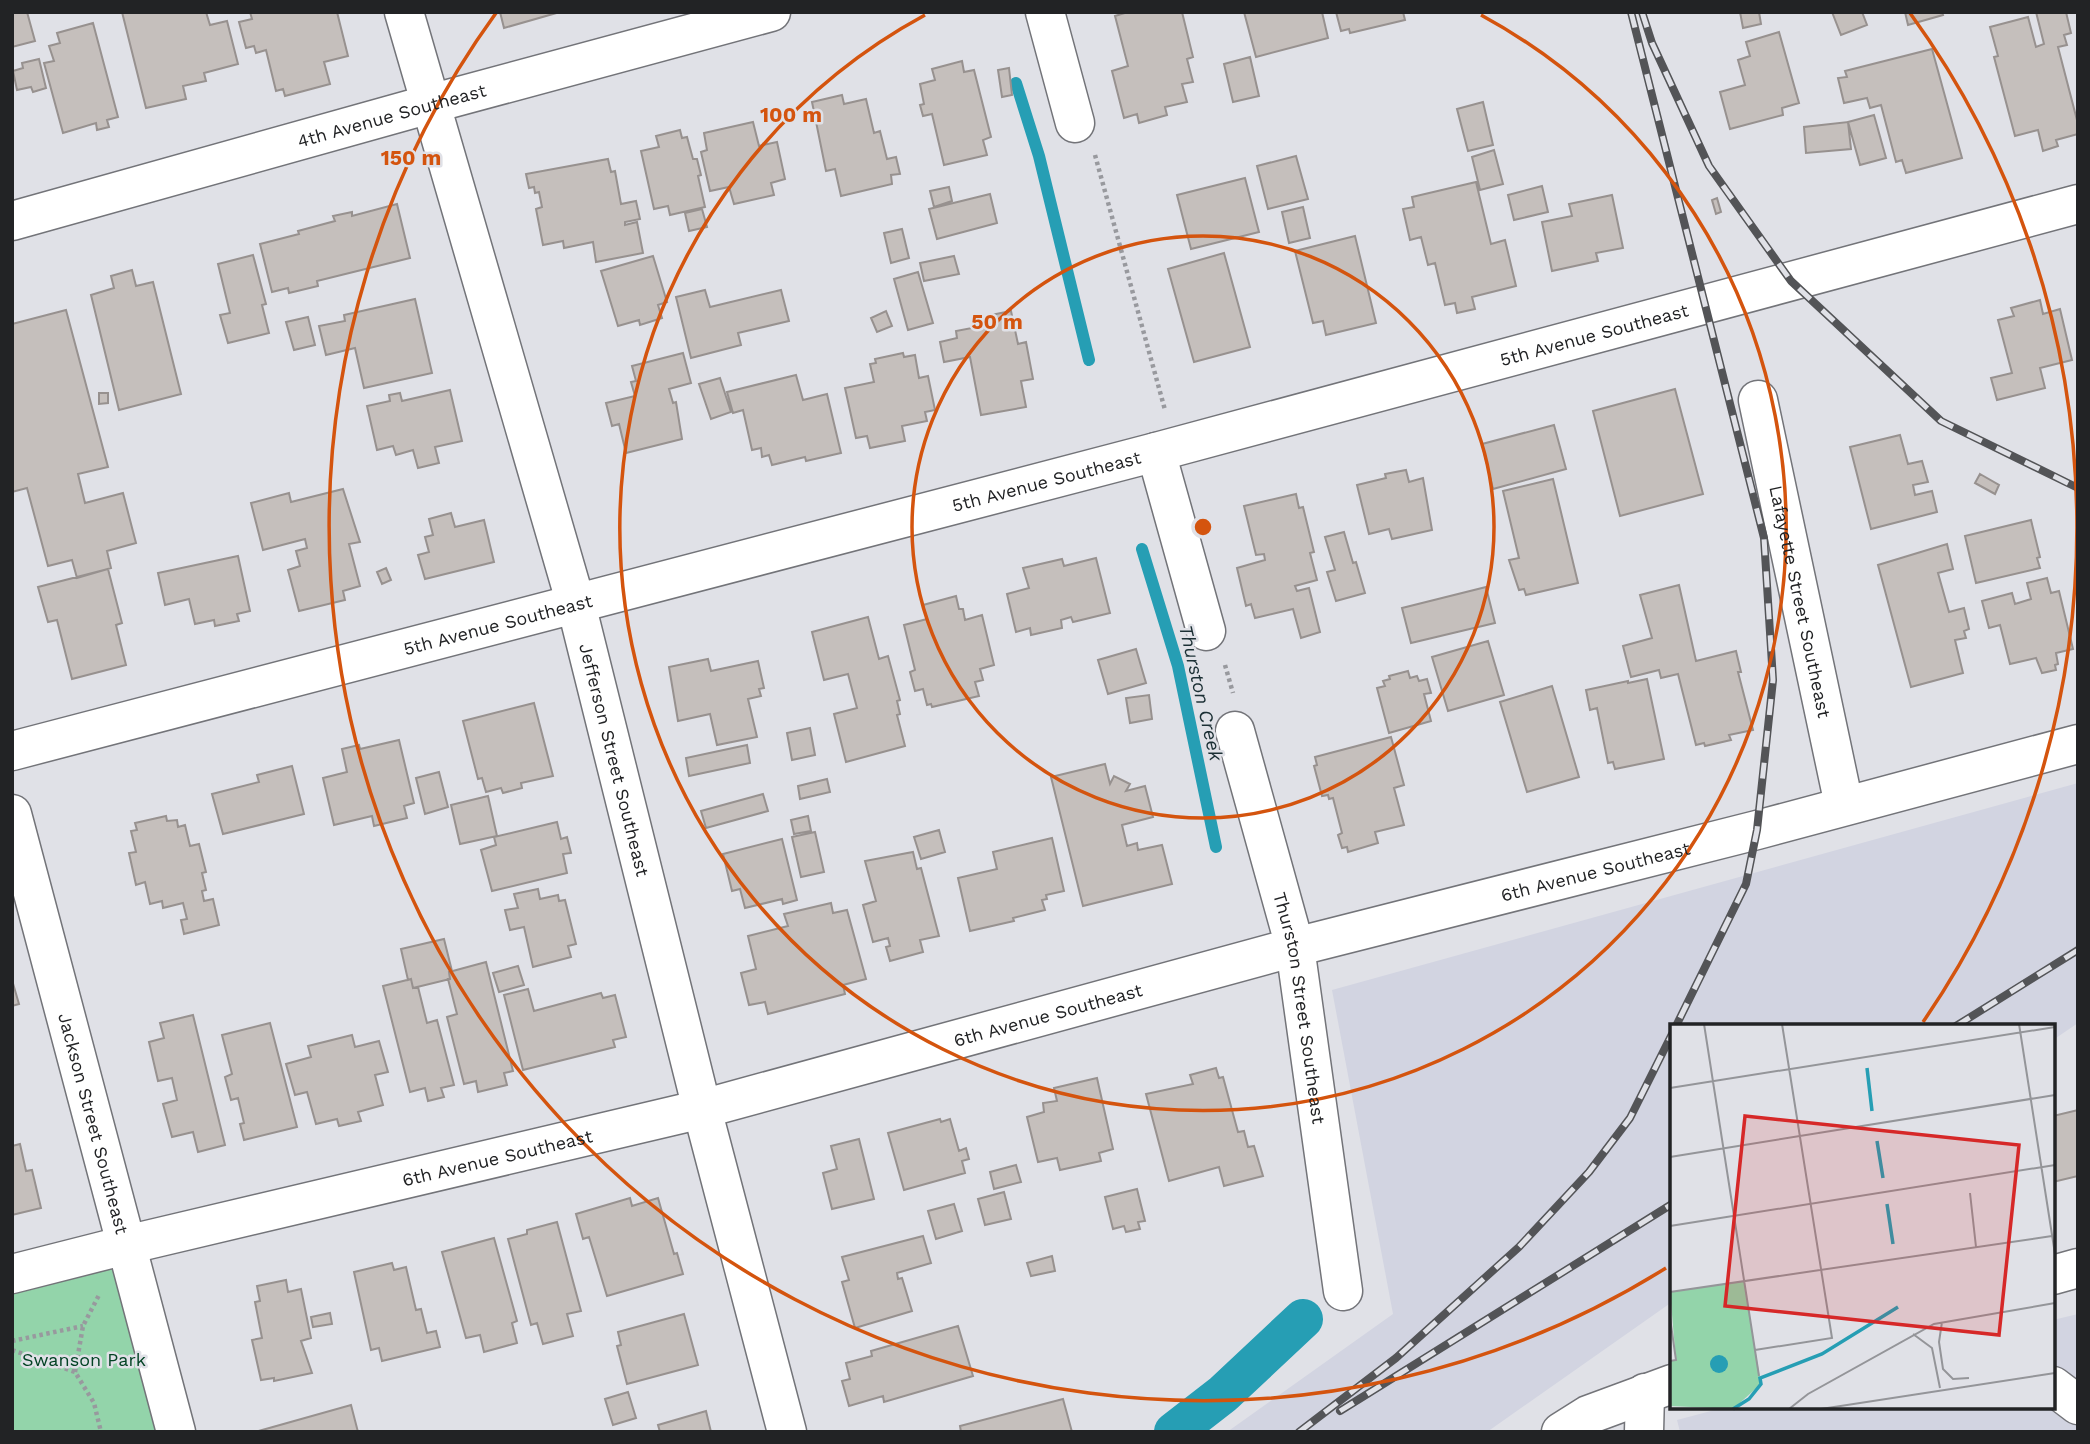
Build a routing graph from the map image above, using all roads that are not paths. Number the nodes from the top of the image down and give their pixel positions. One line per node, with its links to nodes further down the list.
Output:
1 (404, 12): 4 (main road, Jefferson Street Southeast)
2 (771, 12): 4 (main road, 4th Avenue Southeast)
3 (1045, 12): 5 (main road)
4 (430, 104): 7 (main road, 4th Avenue Southeast); 10 (main road, Jefferson Street Southeast)
5 (1075, 123)
6 (2078, 204): 9 (main road, 5th Avenue Southeast)
7 (12, 221)
8 (1758, 400): 15 (main road, Lafayette Street Southeast)
9 (1165, 449): 10 (main road, 5th Avenue Southeast); 11 (main road)
10 (576, 604): 14 (main road, 5th Avenue Southeast); 18 (main road, Jefferson Street Southeast)
11 (1206, 631)
12 (1235, 731): 17 (main road, Thurston Street Southeast)
13 (2078, 744): 15 (main road, 6th Avenue Southeast)
14 (12, 751)
15 (1844, 805): 17 (main road, 6th Avenue Southeast)
16 (12, 814): 19 (main road, Jackson Street Southeast)
17 (1295, 947): 18 (main road, 6th Avenue Southeast); 23 (main road, Thurston Street Southeast)
18 (702, 1108): 19 (main road, 6th Avenue Southeast); 28 (main road, Jefferson Street Southeast)
19 (126, 1245): 21 (main road, 6th Avenue Southeast); 27 (main road, Jackson Street Southeast)
20 (2078, 1268): 22 (main road)
21 (12, 1274)
22 (2055, 1274)
23 (1343, 1291)
24 (1658, 1388): 29 (main road); 30 (main road)
25 (2055, 1388): 26 (main road)
26 (2078, 1405)
27 (176, 1432)
28 (787, 1432)
29 (1560, 1432)
30 (1644, 1432)

